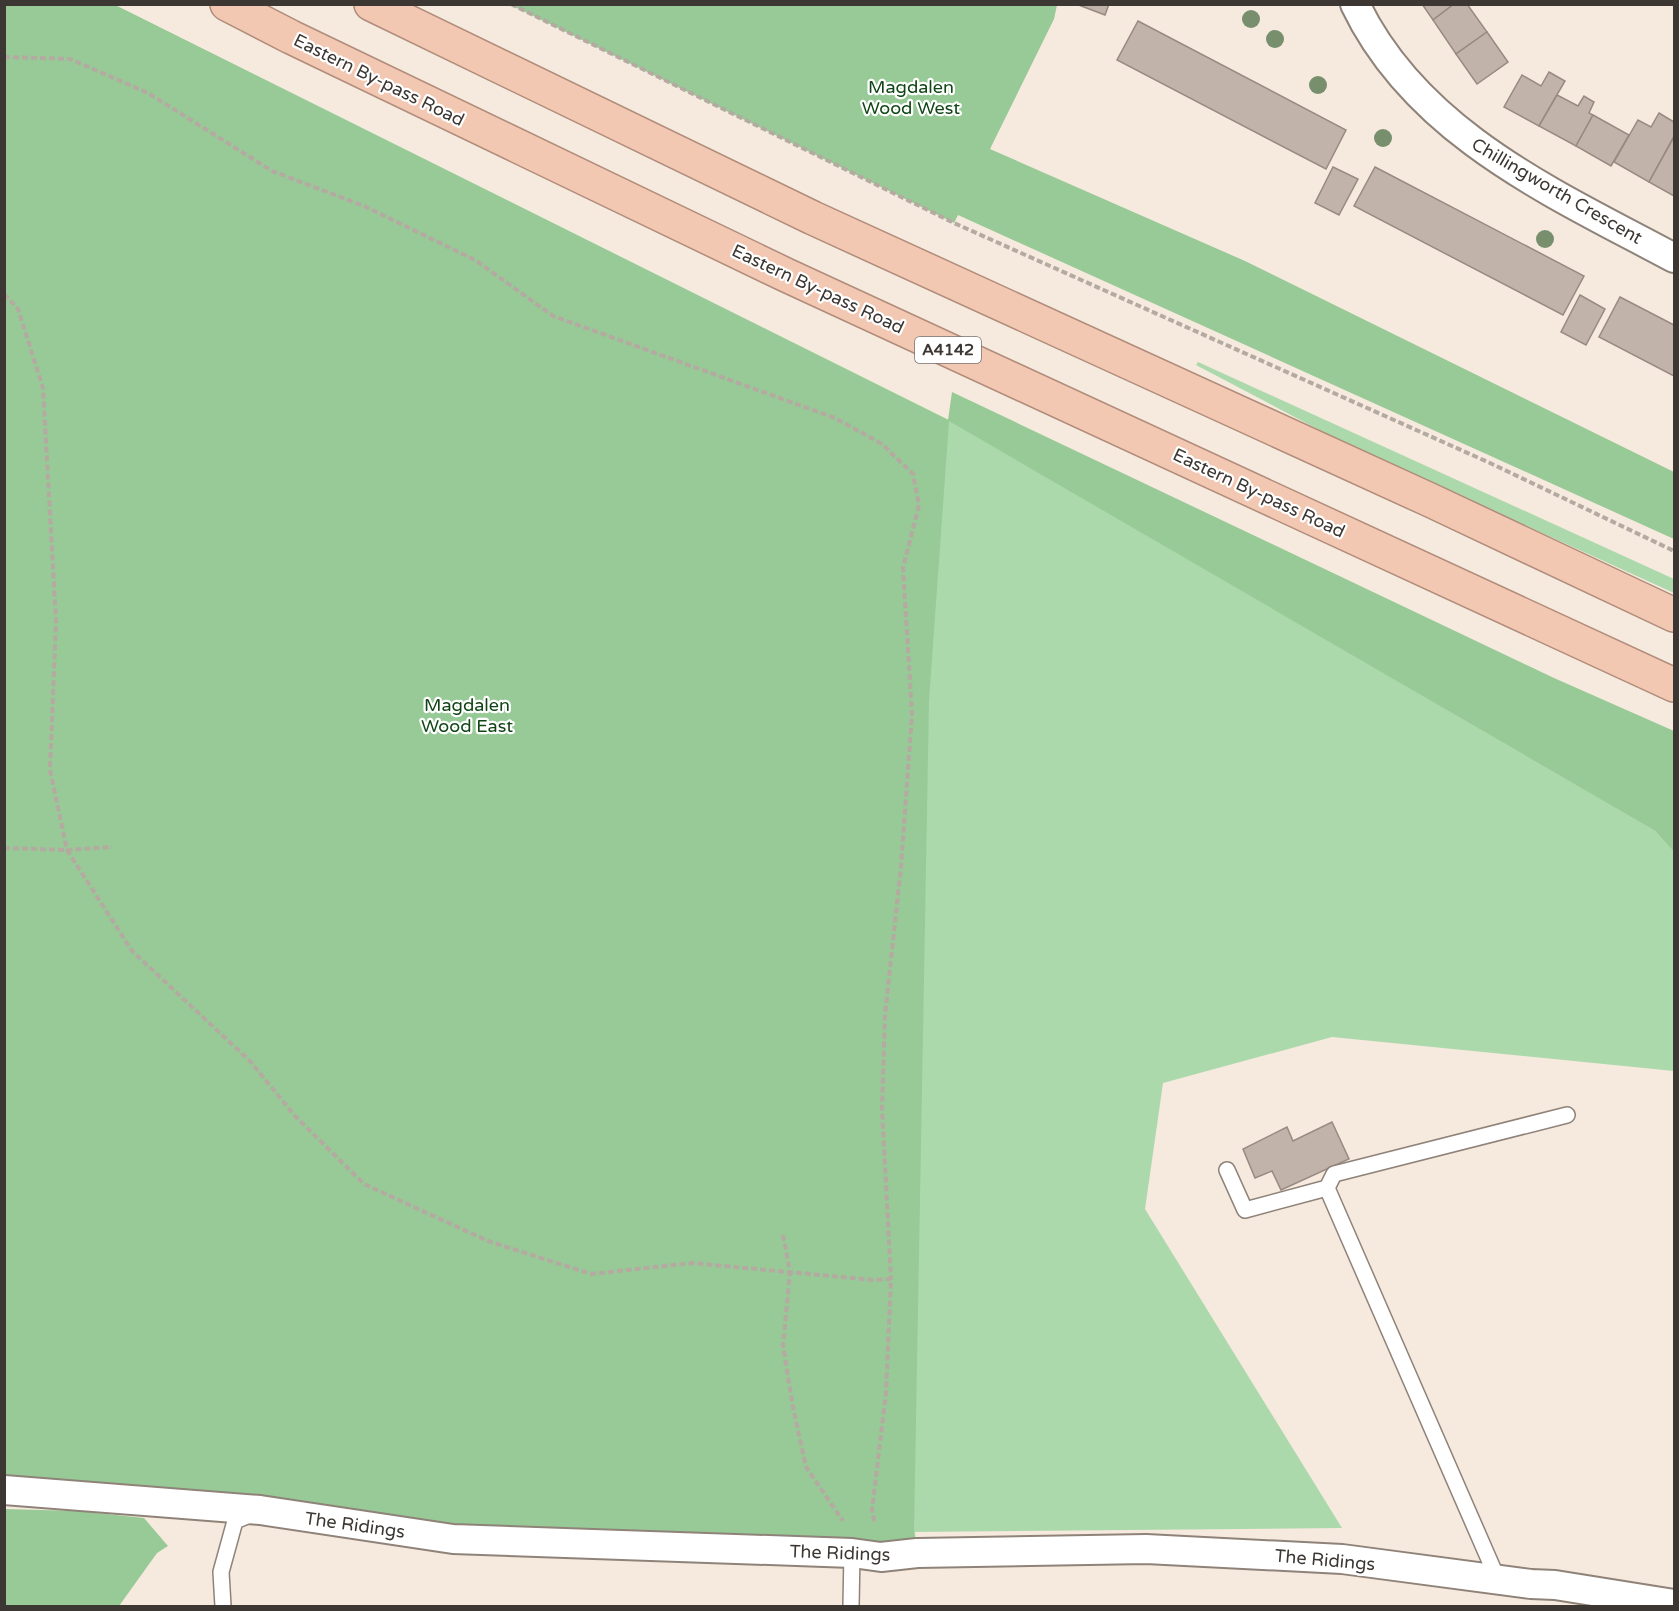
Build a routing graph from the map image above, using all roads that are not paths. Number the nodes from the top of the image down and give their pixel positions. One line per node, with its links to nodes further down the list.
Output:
1 (227, 4): 6 (highway, Eastern By-pass Road / A4142)
2 (371, 4): 5 (highway)
3 (1355, 4): 4 (street, Chillingworth Crescent)
4 (1674, 258)
5 (1674, 615)
6 (1674, 685)
7 (1567, 1116): 9 (lane)
8 (1227, 1170): 9 (lane)
9 (1328, 1188): 13 (lane)
10 (4, 1490): 11 (street, The Ridings)
11 (260, 1510): 12 (street, The Ridings); 15 (lane)
12 (852, 1553): 13 (street, The Ridings); 16 (lane)
13 (1498, 1580): 14 (street, The Ridings)
14 (1674, 1604)
15 (223, 1606)
16 (851, 1606)

